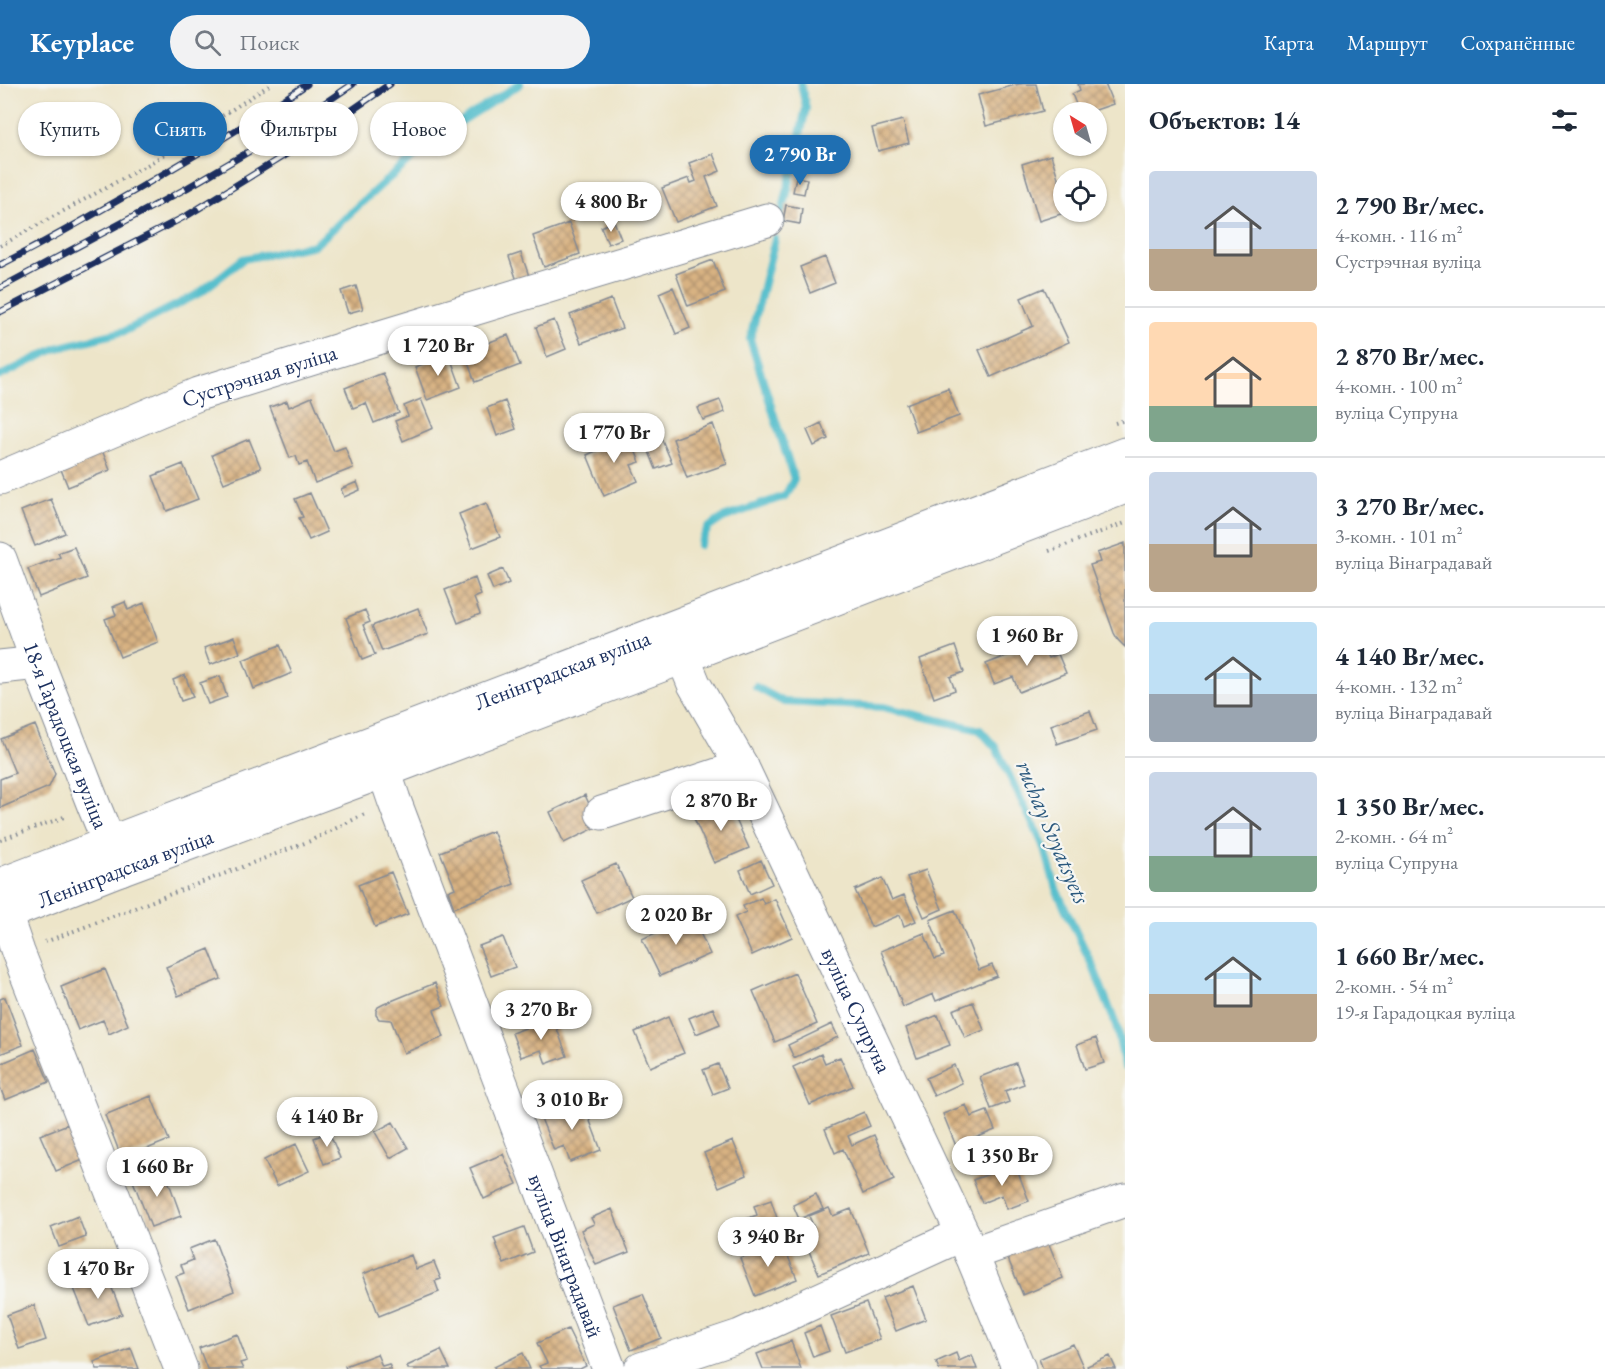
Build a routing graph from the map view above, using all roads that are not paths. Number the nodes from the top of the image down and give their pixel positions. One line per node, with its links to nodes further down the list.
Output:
1 (767, 220): 3 (street, Сустрэчная вуліца)
2 (1125, 454): 6 (street, Ленінградская вуліца)
3 (0, 478)
4 (1125, 487): 6 (street, Ленінградская вуліца)
5 (0, 559): 7 (street, 18-я Гарадоцкая вуліца)
6 (677, 643): 9 (street, вуліца Супруна); 10 (street, Ленінградская вуліца)
7 (38, 663): 8 (street); 12 (street, 18-я Гарадоцкая вуліца)
8 (0, 667)
9 (742, 767): 11 (street); 15 (street, вуліца Супруна)
10 (384, 771): 12 (street, Ленінградская вуліца); 17 (street, вуліца Вінаградавай)
11 (602, 813)
12 (115, 856): 13 (street, Ленінградская вуліца)
13 (1, 904): 16 (street)
14 (1125, 1200): 15 (street)
15 (967, 1244): 18 (street); 19 (street, вуліца Супруна)
16 (181, 1369)
17 (609, 1369)
18 (642, 1369)
19 (1019, 1369)

